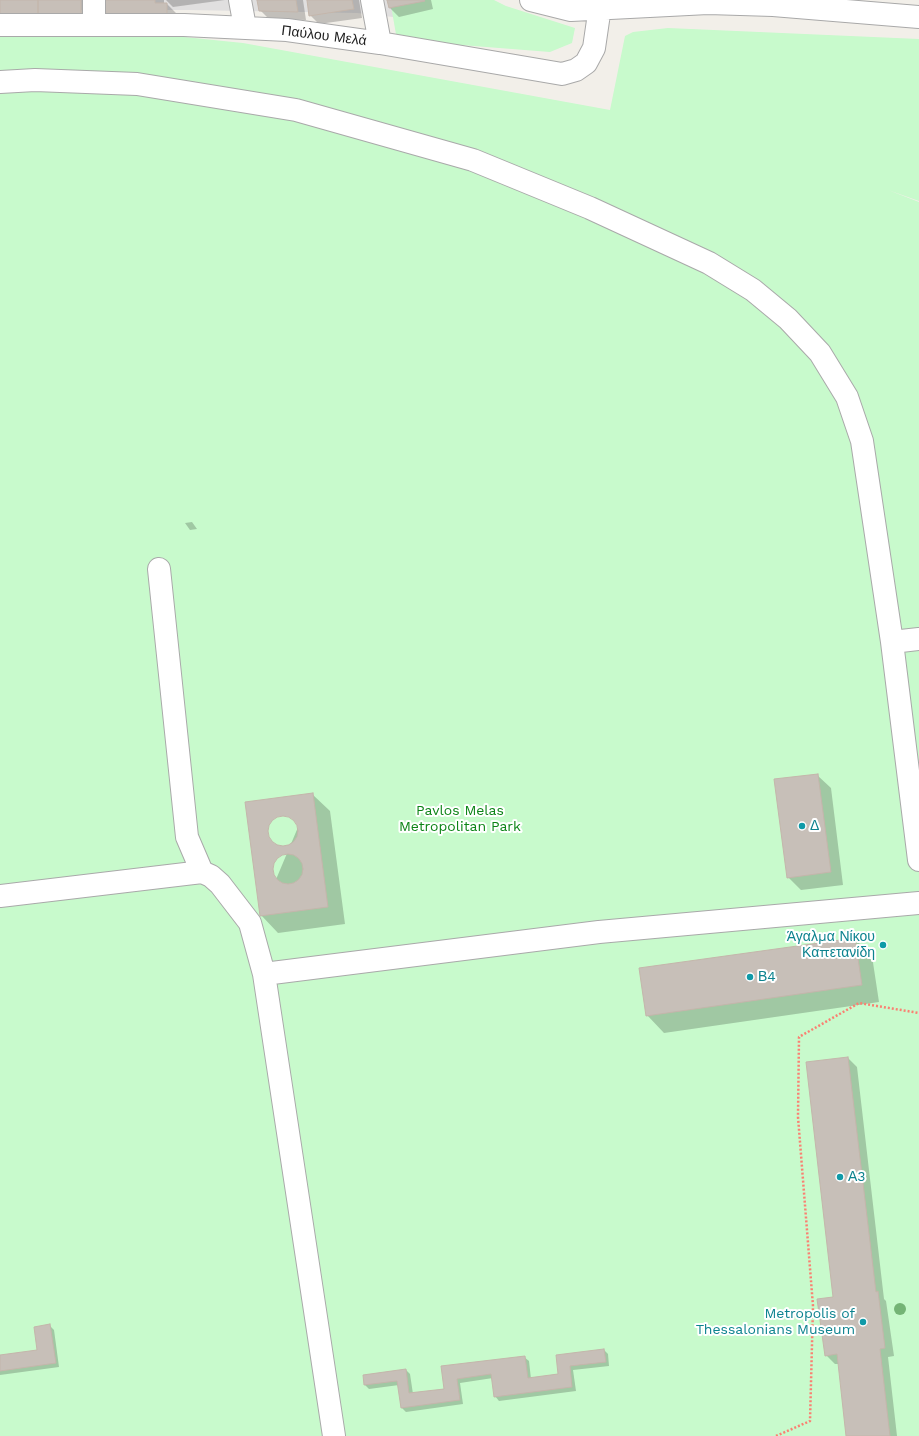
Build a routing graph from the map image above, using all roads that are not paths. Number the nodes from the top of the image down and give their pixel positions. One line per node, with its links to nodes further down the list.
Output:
1 (94, 0): 7 (street)
2 (240, 0): 9 (street)
3 (372, 0): 10 (street)
4 (531, 0): 5 (street)
5 (600, 5): 6 (street); 10 (street, Παύλου Μελά)
6 (919, 17)
7 (94, 24): 8 (street, Παύλου Μελά); 9 (street, Παύλου Μελά)
8 (0, 25)
9 (245, 27): 10 (street, Παύλου Μελά)
10 (380, 43)
11 (0, 82): 14 (street)
12 (159, 569): 16 (street)
13 (919, 639): 14 (street)
14 (892, 642): 15 (street)
15 (919, 860)
16 (202, 872): 17 (street); 19 (street)
17 (0, 896)
18 (919, 903): 19 (street)
19 (264, 974): 20 (street)
20 (334, 1436)

